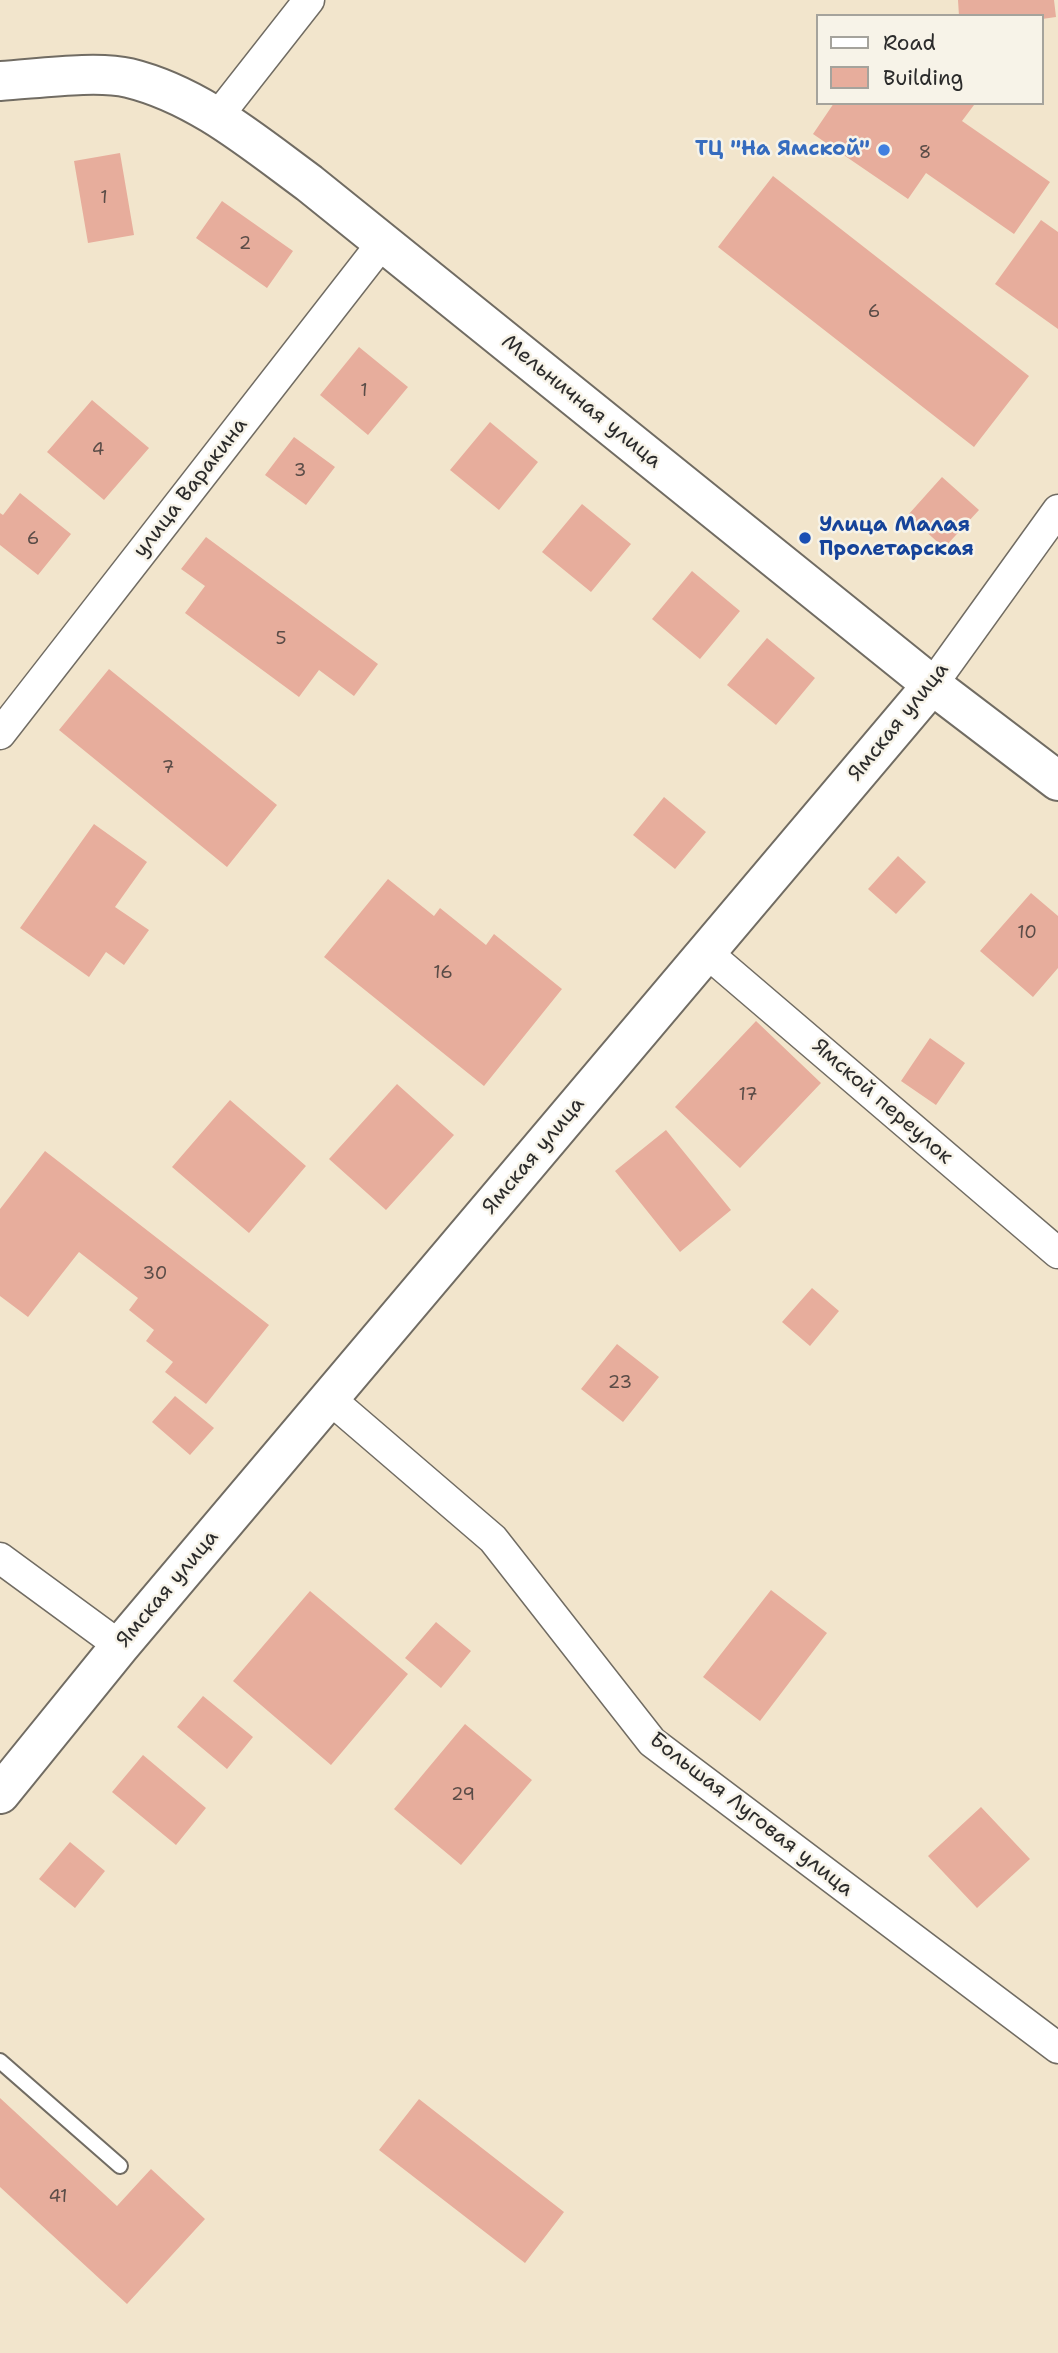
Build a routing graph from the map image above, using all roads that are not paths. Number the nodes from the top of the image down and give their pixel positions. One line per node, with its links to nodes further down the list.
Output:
1 (309, 0): 3 (street)
2 (0, 81): 3 (street, Мельничная улица)
3 (218, 116): 4 (street, Мельничная улица)
4 (383, 242): 6 (street, Мельничная улица); 7 (street, улица Варакина)
5 (1058, 510): 6 (street, Ямская улица)
6 (932, 685): 8 (street, Мельничная улица); 9 (street, Ямская улица)
7 (0, 734)
8 (1058, 781)
9 (706, 952): 10 (street, Ямской переулок); 11 (street, Ямская улица)
10 (1058, 1253)
11 (330, 1399): 13 (street, Ямская улица); 15 (street, Большая Луговая улица)
12 (0, 1558): 13 (street)
13 (120, 1646): 14 (street, Ямская улица)
14 (0, 1794)
15 (1058, 2048)
16 (0, 2061): 17 (lane)
17 (120, 2166)

